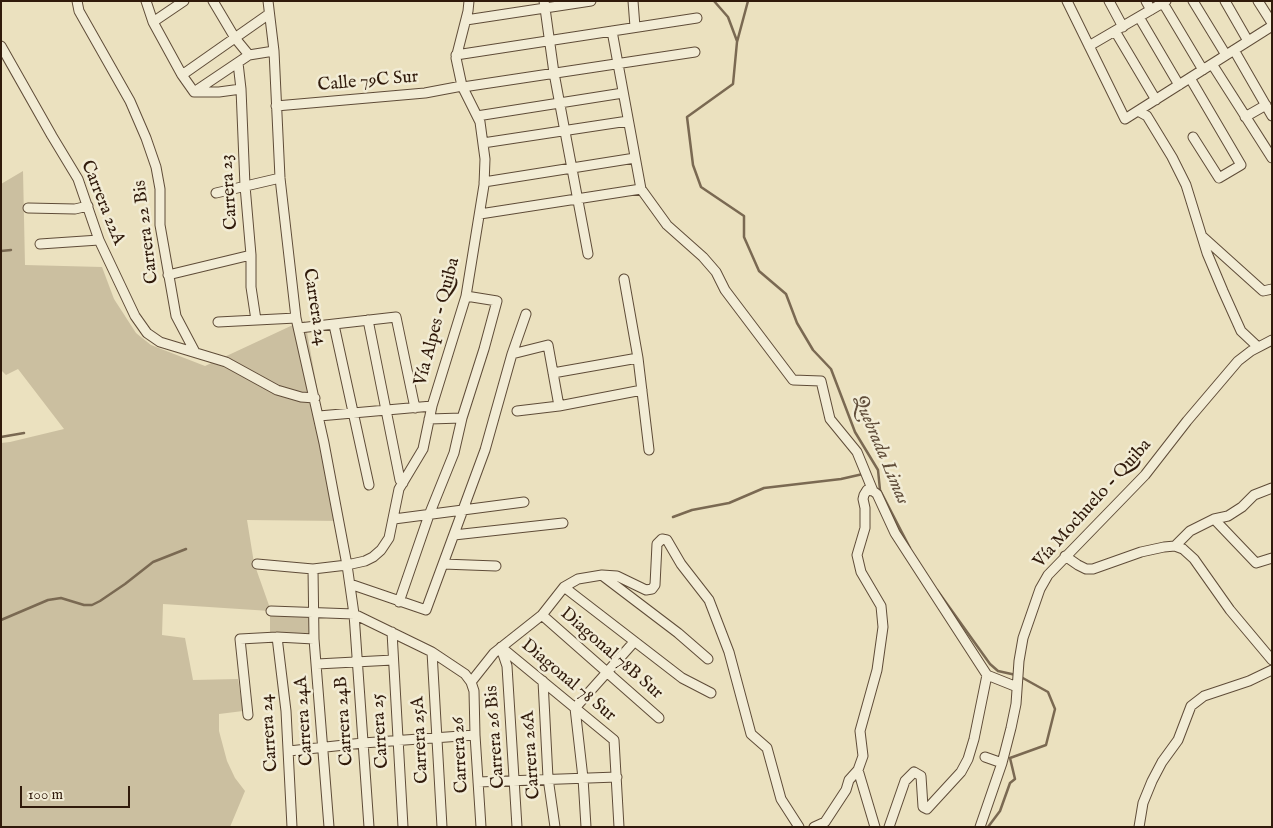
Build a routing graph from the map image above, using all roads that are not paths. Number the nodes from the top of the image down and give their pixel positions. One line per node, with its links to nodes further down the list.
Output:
1 (76, 1): 78 (street, Carrera 22 Bis)
2 (146, 1): 22 (street)
3 (184, 1): 22 (street)
4 (213, 1): 27 (street)
5 (268, 1): 18 (street, Carrera 24)
6 (469, 1): 21 (street, Vía Alpes - Quiba)
7 (591, 1): 16 (street)
8 (633, 1): 24 (street)
9 (1067, 1): 31 (street)
10 (1110, 1): 25 (street)
11 (1146, 1): 17 (street)
12 (1194, 1): 34 (street)
13 (1225, 1): 29 (street)
14 (1258, 1): 23 (street)
15 (1165, 2): 17 (street); 40 (street)
16 (544, 5): 21 (street); 28 (street)
17 (1151, 10): 19 (street)
18 (269, 14): 27 (street); 32 (street, Carrera 24)
19 (1139, 17): 25 (street); 44 (street)
20 (697, 18): 24 (street)
21 (466, 20): 35 (street, Vía Alpes - Quiba)
22 (154, 22): 42 (street)
23 (1272, 25): 29 (street)
24 (635, 27): 26 (street)
25 (1119, 29): 31 (street); 49 (street)
26 (612, 31): 28 (street); 38 (street)
27 (235, 38): 36 (street); 42 (street)
28 (550, 40): 35 (street); 41 (street)
29 (1248, 41): 34 (street)
30 (1, 46): 70 (street, Carrera 22A)
31 (1089, 46): 53 (street)
32 (274, 52): 36 (street); 52 (street, Carrera 24)
33 (695, 52): 38 (street, Calle 79C Sur)
34 (1230, 53): 39 (street); 51 (street)
35 (456, 54): 45 (street, Vía Alpes - Quiba)
36 (249, 55): 37 (street)
37 (238, 63): 46 (street, Carrera 23); 47 (street)
38 (618, 64): 41 (street, Calle 79C Sur); 48 (street)
39 (1212, 64): 40 (street); 56 (street)
40 (1203, 70): 43 (street)
41 (554, 73): 45 (street, Calle 79C Sur); 50 (street)
42 (182, 75): 47 (street)
43 (1190, 78): 44 (street); 59 (street)
44 (1179, 85): 49 (street)
45 (463, 87): 52 (street, Calle 79C Sur); 54 (street, Vía Alpes - Quiba)
46 (241, 89): 47 (street); 66 (street, Carrera 23)
47 (194, 92)
48 (623, 93): 50 (street); 57 (street)
49 (1156, 100): 53 (street)
50 (560, 103): 54 (street); 58 (street)
51 (1266, 105): 55 (street); 56 (street)
52 (276, 106): 64 (street, Carrera 24)
53 (1138, 112): 73 (street)
54 (476, 116): 60 (street, Vía Alpes - Quiba)
55 (1272, 116)
56 (1245, 117): 62 (street)
57 (628, 121): 58 (street); 61 (street)
58 (565, 131): 60 (street); 63 (street)
59 (1193, 137)
60 (483, 143): 65 (street, Vía Alpes - Quiba)
61 (635, 158): 63 (street); 67 (street)
62 (1272, 158)
63 (572, 168): 65 (street); 69 (street)
64 (280, 178): 66 (street); 83 (street, Carrera 24)
65 (484, 182): 72 (street, Vía Alpes - Quiba)
66 (245, 186): 68 (street); 77 (street, Carrera 23)
67 (641, 189): 69 (street); 110 (street)
68 (216, 193)
69 (578, 199): 72 (street); 76 (street)
70 (88, 206): 71 (street); 74 (street, Carrera 22A)
71 (28, 208)
72 (480, 214): 81 (street, Vía Alpes - Quiba)
73 (1202, 236): 80 (street); 90 (street)
74 (99, 240): 75 (street); 91 (street, Carrera 22A)
75 (40, 244)
76 (588, 254)
77 (251, 255): 78 (street); 84 (street, Carrera 23)
78 (168, 275): 91 (street, Carrera 22 Bis)
79 (624, 278): 93 (street)
80 (1272, 289)
81 (466, 296): 97 (street, Vía Alpes - Quiba); 104 (street)
82 (526, 314): 92 (street)
83 (296, 318): 84 (street); 88 (street, Carrera 24)
84 (256, 320): 86 (street)
85 (368, 320): 87 (street); 99 (street); 100 (street)
86 (218, 322)
87 (334, 325): 88 (street); 102 (street)
88 (299, 328): 96 (street, Carrera 24)
89 (1271, 341): 90 (street, Vía Mochuelo - Quiba)
90 (1258, 347): 119 (street, Vía Mochuelo - Quiba)
91 (195, 352): 96 (street)
92 (512, 354): 94 (street); 112 (street)
93 (638, 358): 94 (street); 95 (street)
94 (553, 373): 98 (street)
95 (642, 390): 98 (street); 106 (street)
96 (315, 398): 103 (street, Carrera 24)
97 (432, 406): 99 (street); 105 (street, Vía Alpes - Quiba)
98 (559, 406): 101 (street)
99 (415, 408): 100 (street)
100 (386, 410): 102 (street); 107 (street)
101 (517, 411)
102 (353, 413): 103 (street); 108 (street)
103 (319, 416): 123 (street, Carrera 24)
104 (462, 418): 105 (street); 113 (street)
105 (429, 419): 107 (street, Vía Alpes - Quiba)
106 (650, 450)
107 (403, 482): 114 (street, Vía Alpes - Quiba)
108 (369, 485)
109 (1272, 488): 115 (street)
110 (873, 490): 147 (street); 163 (street)
111 (524, 502): 112 (street)
112 (465, 508): 113 (street); 117 (street)
113 (428, 515): 114 (street); 129 (street)
114 (394, 519): 123 (street, Vía Alpes - Quiba)
115 (1214, 519): 118 (street); 120 (street)
116 (563, 523): 117 (street)
117 (454, 535): 122 (street)
118 (1176, 546): 119 (street); 142 (street)
119 (1065, 556): 148 (street, Vía Mochuelo - Quiba)
120 (1272, 558)
121 (257, 564): 125 (street, Vía Alpes - Quiba)
122 (443, 564): 124 (street); 129 (street)
123 (347, 565): 125 (street, Vía Alpes - Quiba); 127 (street, Carrera 24)
124 (496, 566)
125 (314, 568): 131 (street, Carrera 24A)
126 (602, 576): 128 (street); 140 (street); 179 (street)
127 (350, 584): 129 (street); 132 (street, Carrera 24)
128 (564, 587): 133 (street); 137 (street)
129 (399, 602)
130 (271, 611): 131 (street)
131 (314, 613): 132 (street); 136 (street, Carrera 24A)
132 (354, 614): 134 (street); 143 (street, Carrera 24B)
133 (542, 615): 138 (street); 146 (street, Diagonal 78B Sur)
134 (392, 632): 139 (street); 141 (street, Carrera 25)
135 (278, 637): 136 (street); 153 (street); 160 (street, Carrera 24)
136 (314, 639): 144 (street, Carrera 24A)
137 (634, 642): 146 (street); 151 (street)
138 (501, 647): 149 (street, Diagonal 78 Sur); 150 (street); 167 (street, Carrera 26 Bis)
139 (432, 652): 150 (street); 156 (street, Carrera 25A)
140 (708, 659)
141 (393, 660): 143 (street); 157 (street, Carrera 25)
142 (1272, 660)
143 (357, 662): 144 (street); 158 (street, Carrera 24B)
144 (317, 664): 159 (street, Carrera 24A)
145 (1272, 670): 184 (street)
146 (608, 672): 152 (street); 154 (street, Diagonal 78B Sur)
147 (987, 675): 148 (street); 182 (street)
148 (1017, 679): 162 (street, Vía Mochuelo - Quiba)
149 (543, 681): 152 (street, Diagonal 78 Sur); 165 (street, Carrera 26A)
150 (471, 682): 155 (street, Carrera 26)
151 (711, 694)
152 (575, 708): 164 (street, Diagonal 78 Sur); 166 (street)
153 (248, 715)
154 (659, 718)
155 (475, 735): 156 (street); 168 (street, Carrera 26)
156 (437, 738): 157 (street); 173 (street, Carrera 25A)
157 (398, 741): 158 (street); 172 (street, Carrera 25)
158 (363, 743): 159 (street); 171 (street, Carrera 24B)
159 (323, 746): 160 (street); 170 (street, Carrera 24A)
160 (289, 751): 169 (street, Carrera 24)
161 (985, 757): 162 (street)
162 (1002, 762): 183 (street, Vía Mochuelo - Quiba)
163 (858, 770): 180 (street); 181 (street)
164 (617, 777): 166 (street); 178 (street)
165 (548, 778): 166 (street); 167 (street); 176 (street, Carrera 26A)
166 (583, 778): 177 (street)
167 (515, 780): 168 (street); 175 (street, Carrera 26 Bis)
168 (478, 782): 174 (street, Carrera 26)
169 (292, 827)
170 (330, 827)
171 (369, 827)
172 (403, 827)
173 (442, 827)
174 (481, 827)
175 (517, 827)
176 (554, 827)
177 (586, 827)
178 (619, 827)
179 (799, 827)
180 (814, 827)
181 (875, 827)
182 (889, 827)
183 (980, 827)
184 (1139, 827)

